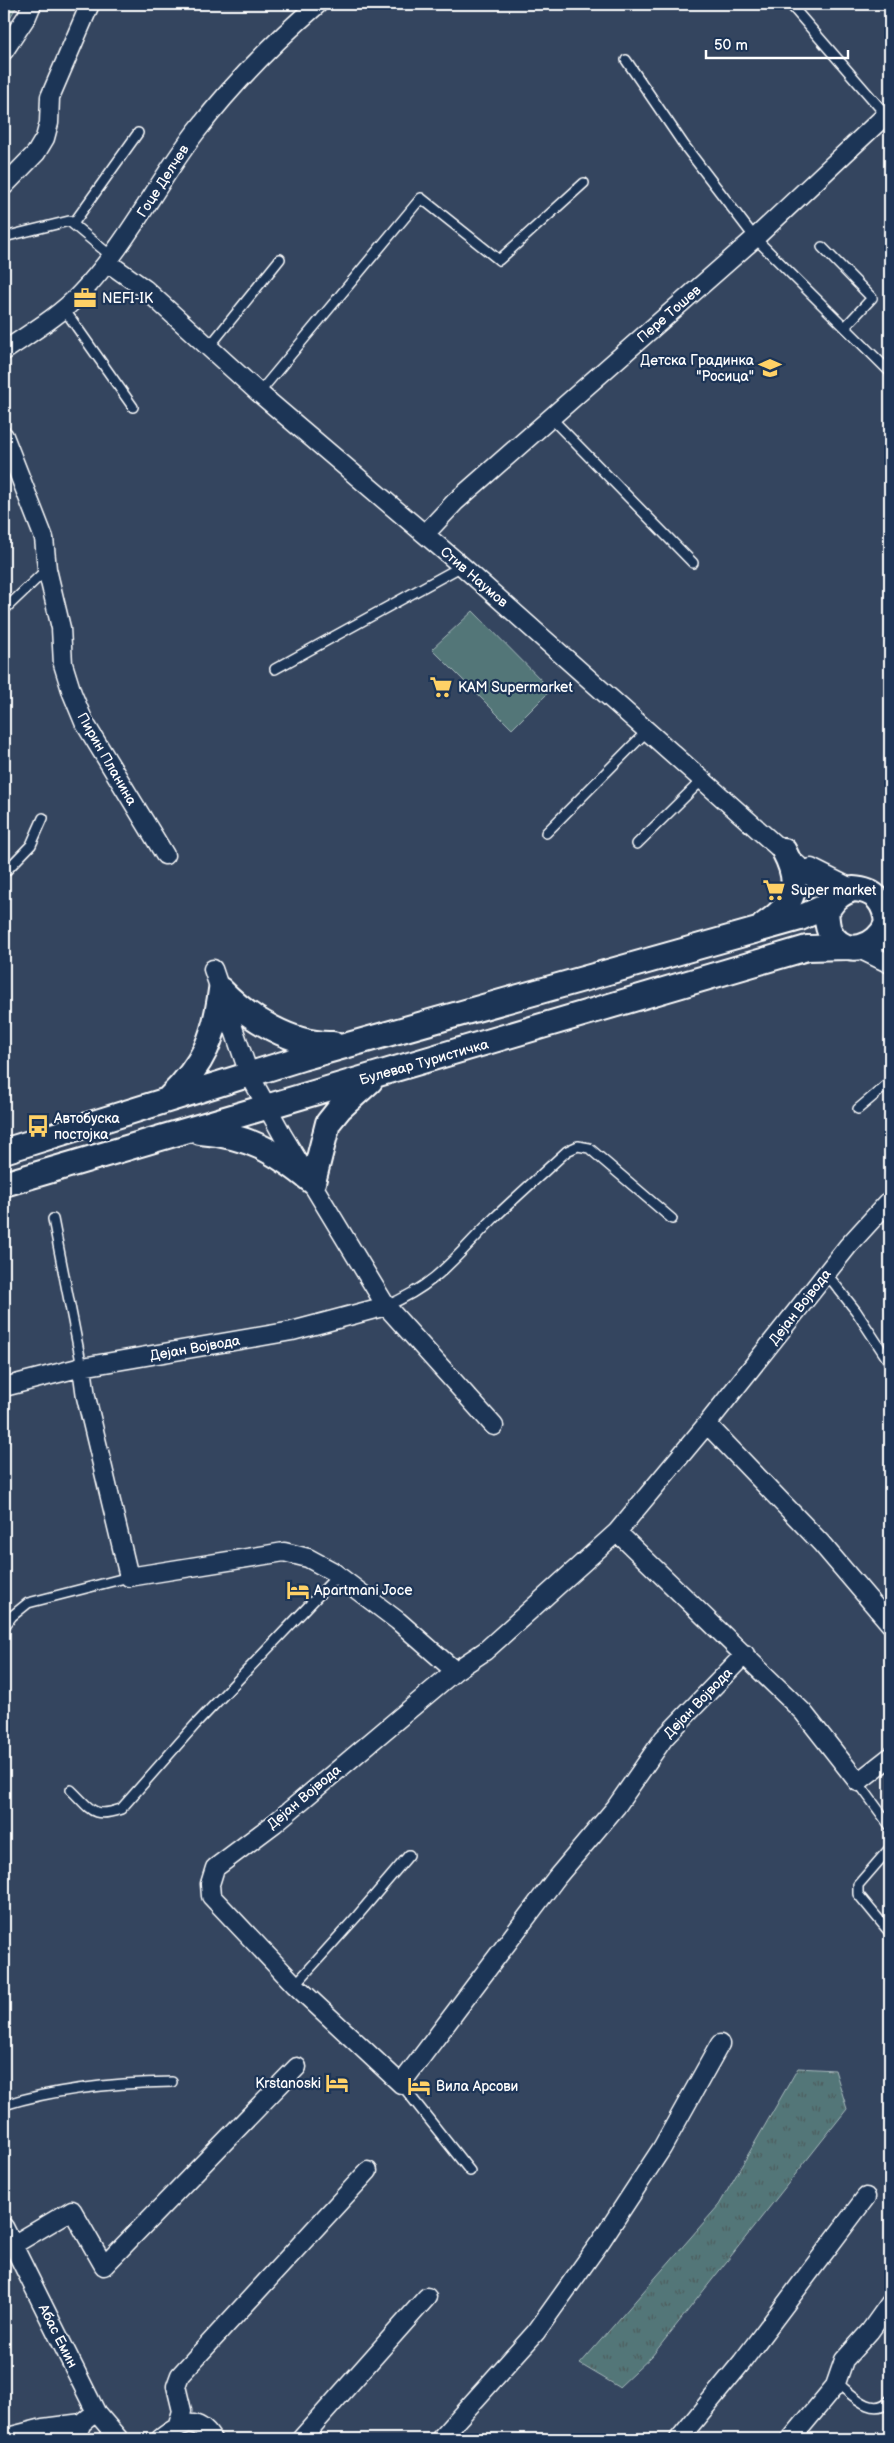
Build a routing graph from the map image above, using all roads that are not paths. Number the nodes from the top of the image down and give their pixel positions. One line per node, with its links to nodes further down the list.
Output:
1 (32, 4): 5 (street)
2 (90, 4): 10 (street)
3 (318, 4): 15 (street, Гоце Делчев)
4 (790, 4): 7 (lane)
5 (4, 51)
6 (626, 60): 13 (lane)
7 (888, 113): 13 (street, Пере Тошев)
8 (138, 133): 11 (lane)
9 (584, 182): 22 (lane)
10 (4, 186)
11 (73, 224): 12 (lane); 15 (lane)
12 (4, 238)
13 (755, 238): 18 (lane); 24 (street, Пере Тошев)
14 (822, 247): 18 (lane)
15 (109, 259): 17 (street, Гоце Делчев); 19 (street, Стив Наумов)
16 (280, 259): 19 (lane)
17 (64, 309): 20 (street, Гоце Делчев); 23 (lane)
18 (845, 327): 21 (lane)
19 (209, 347): 22 (street, Стив Наумов)
20 (4, 351)
21 (890, 372)
22 (259, 393): 26 (street, Стив Наумов)
23 (132, 406)
24 (551, 418): 26 (street, Пере Тошев); 27 (lane)
25 (4, 436): 29 (street, Пирин Планина)
26 (425, 534): 28 (street, Стив Наумов)
27 (693, 563)
28 (462, 566): 31 (lane); 32 (street, Стив Наумов)
29 (47, 568): 30 (lane); 38 (street, Пирин Планина)
30 (4, 610)
31 (275, 669)
32 (648, 730): 33 (street, Стив Наумов); 35 (lane)
33 (703, 778): 36 (lane); 37 (street, Стив Наумов)
34 (43, 818): 39 (lane)
35 (546, 833)
36 (637, 844)
37 (784, 851): 40 (street, Стив Наумов); 41 (main road)
38 (165, 855)
39 (4, 873)
40 (856, 895): 41 (main road); 42 (main road); 43 (main road)
41 (757, 930): 46 (main road)
42 (887, 933): 43 (main road)
43 (851, 947): 44 (street); 48 (main road, Булевар Туристичка)
44 (890, 964)
45 (217, 980): 46 (main road); 47 (street); 50 (main road)
46 (362, 1042): 47 (main road)
47 (249, 1074): 50 (main road); 51 (street)
48 (374, 1077): 51 (main road, Булевар Туристичка); 55 (main road)
49 (890, 1082): 52 (lane)
50 (169, 1098): 54 (main road)
51 (267, 1108): 53 (main road, Булевар Туристичка); 55 (street)
52 (858, 1108)
53 (184, 1131): 55 (main road); 56 (main road, Булевар Туристичка)
54 (4, 1151)
55 (313, 1182): 61 (street)
56 (4, 1184)
57 (890, 1200): 60 (street, Дејан Војвода)
58 (53, 1219): 63 (lane)
59 (672, 1219): 61 (lane, Дејан Војвода)
60 (826, 1273): 62 (lane); 65 (street, Дејан Војвода)
61 (386, 1306): 63 (street, Дејан Војвода); 66 (street)
62 (890, 1363)
63 (82, 1367): 64 (street, Дејан Војвода); 69 (street)
64 (4, 1387)
65 (707, 1424): 67 (street, Дејан Војвода); 70 (street)
66 (494, 1426)
67 (617, 1532): 72 (street); 73 (street, Дејан Војвода)
68 (338, 1575): 69 (street); 73 (street); 76 (lane)
69 (129, 1577): 71 (lane)
70 (890, 1624)
71 (4, 1628)
72 (745, 1654): 75 (street); 85 (street, Дејан Војвода)
73 (455, 1671): 81 (street, Дејан Војвода)
74 (890, 1757): 75 (street)
75 (858, 1782): 77 (lane)
76 (71, 1790)
77 (890, 1826)
78 (890, 1848): 80 (lane)
79 (408, 1855): 81 (lane)
80 (890, 1933)
81 (295, 1985): 85 (street, Дејан Војвода)
82 (720, 2044): 104 (street)
83 (297, 2067): 91 (street)
84 (172, 2082): 86 (lane)
85 (401, 2084): 88 (lane, Дејан Војвода)
86 (4, 2105)
87 (368, 2171): 97 (street)
88 (470, 2171)
89 (866, 2196): 105 (street)
90 (4, 2227): 91 (street, Абас Емин)
91 (13, 2245): 96 (street, Абас Емин)
92 (427, 2297): 103 (street)
93 (890, 2303): 94 (street)
94 (836, 2382): 95 (lane); 106 (street)
95 (890, 2400)
96 (89, 2418): 98 (street); 99 (street); 100 (street, Абас Емин)
97 (178, 2425): 101 (street); 102 (street)
98 (4, 2438)
99 (75, 2439)
100 (119, 2439)
101 (160, 2439)
102 (212, 2439)
103 (301, 2439)
104 (440, 2439)
105 (679, 2439)
106 (791, 2439)

